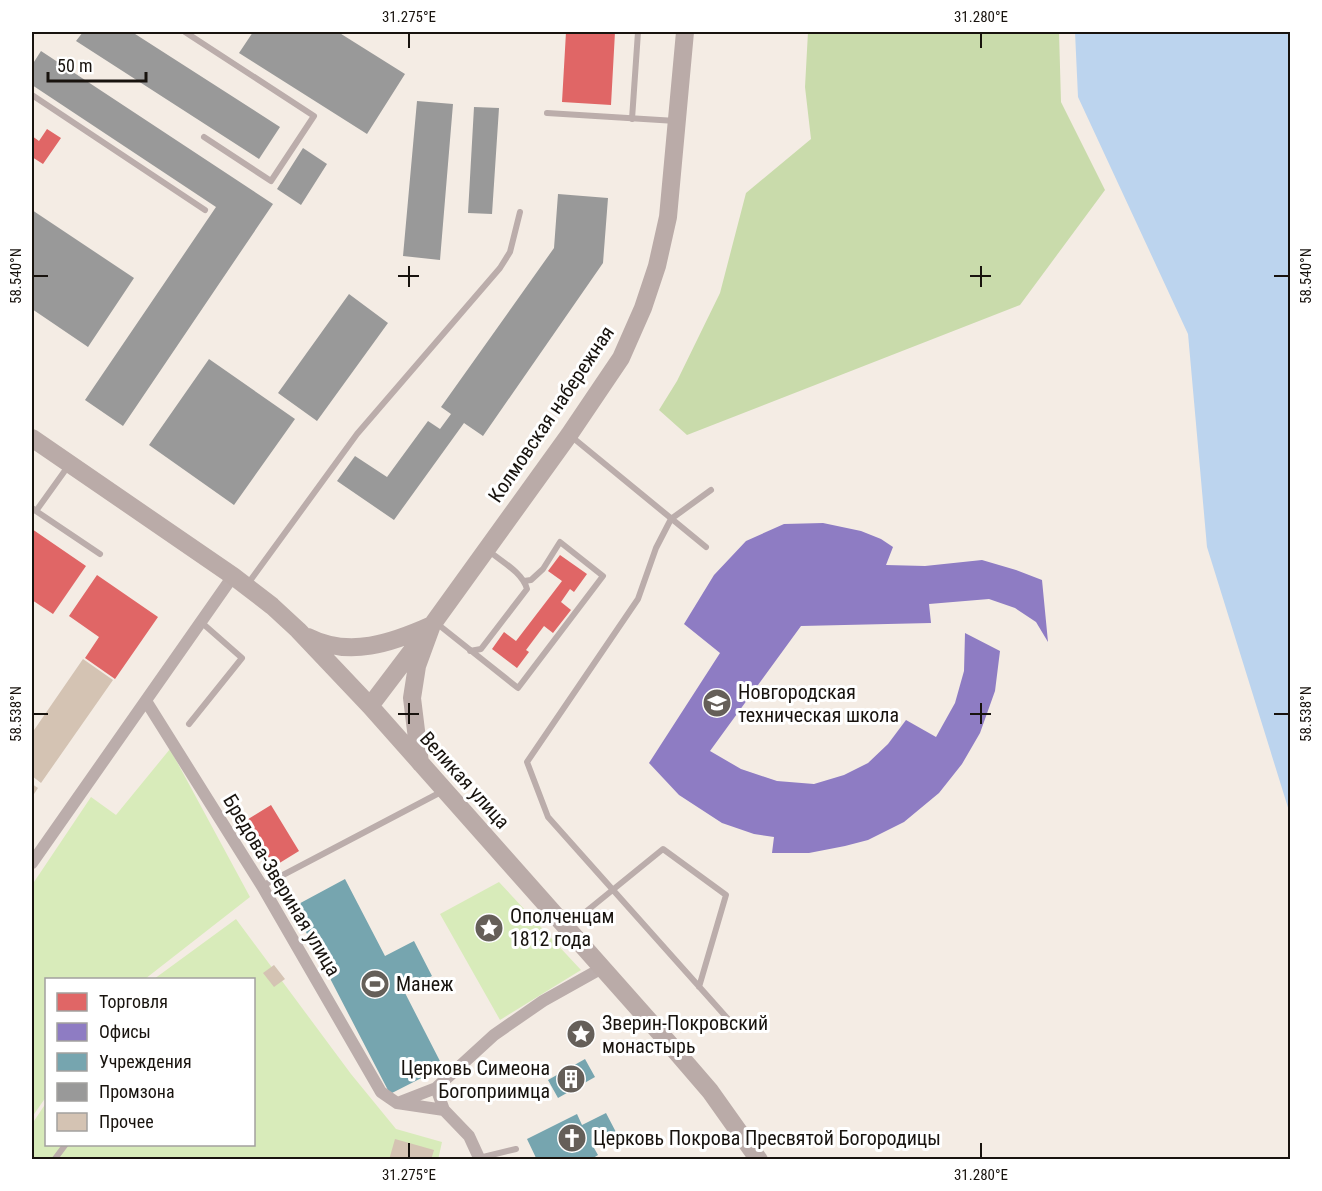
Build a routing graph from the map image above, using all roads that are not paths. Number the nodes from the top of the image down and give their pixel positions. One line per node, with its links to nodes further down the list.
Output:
1 (185, 32): 8 (lane)
2 (638, 32): 6 (lane)
3 (686, 32): 7 (main road, Колмовская набережная)
4 (32, 95): 9 (lane)
5 (548, 113): 6 (lane)
6 (632, 119): 7 (lane)
7 (677, 121): 11 (main road, Колмовская набережная)
8 (204, 137)
9 (205, 210)
10 (520, 212): 20 (lane)
11 (569, 435): 16 (lane); 18 (main road, Колмовская набережная)
12 (32, 438): 13 (main road, Великая улица)
13 (69, 464): 15 (lane); 20 (main road, Великая улица)
14 (711, 490): 16 (lane)
15 (34, 509): 19 (lane)
16 (671, 519): 17 (lane); 33 (lane)
17 (706, 547)
18 (486, 549): 21 (lane); 23 (main road, Колмовская набережная)
19 (100, 554)
20 (240, 581): 22 (street); 24 (main road, Великая улица)
21 (524, 581): 25 (lane); 25 (lane)
22 (201, 622): 26 (street); 28 (lane)
23 (433, 623): 24 (main road); 25 (lane); 27 (main road, Колмовская набережная); 29 (main road)
24 (298, 630): 27 (main road, Великая улица)
25 (470, 651)
26 (146, 701): 31 (street); 32 (street, Бредова-Звериная улица)
27 (370, 706): 29 (main road, Великая улица)
28 (189, 724)
29 (420, 763): 30 (main road, Великая улица)
30 (444, 790): 32 (lane); 34 (main road, Великая улица)
31 (32, 863)
32 (262, 886): 39 (street, Бредова-Звериная улица)
33 (613, 889): 34 (lane); 36 (lane); 36 (lane)
34 (566, 928): 35 (main road, Великая улица)
35 (602, 968): 38 (street); 45 (main road, Великая улица)
36 (699, 987): 37 (lane)
37 (736, 1028)
38 (436, 1088): 39 (street); 40 (street)
39 (397, 1103): 40 (street)
40 (444, 1110): 43 (street)
41 (64, 1146): 44 (lane)
42 (516, 1149): 43 (lane)
43 (480, 1159)
44 (54, 1160)
45 (759, 1160)

